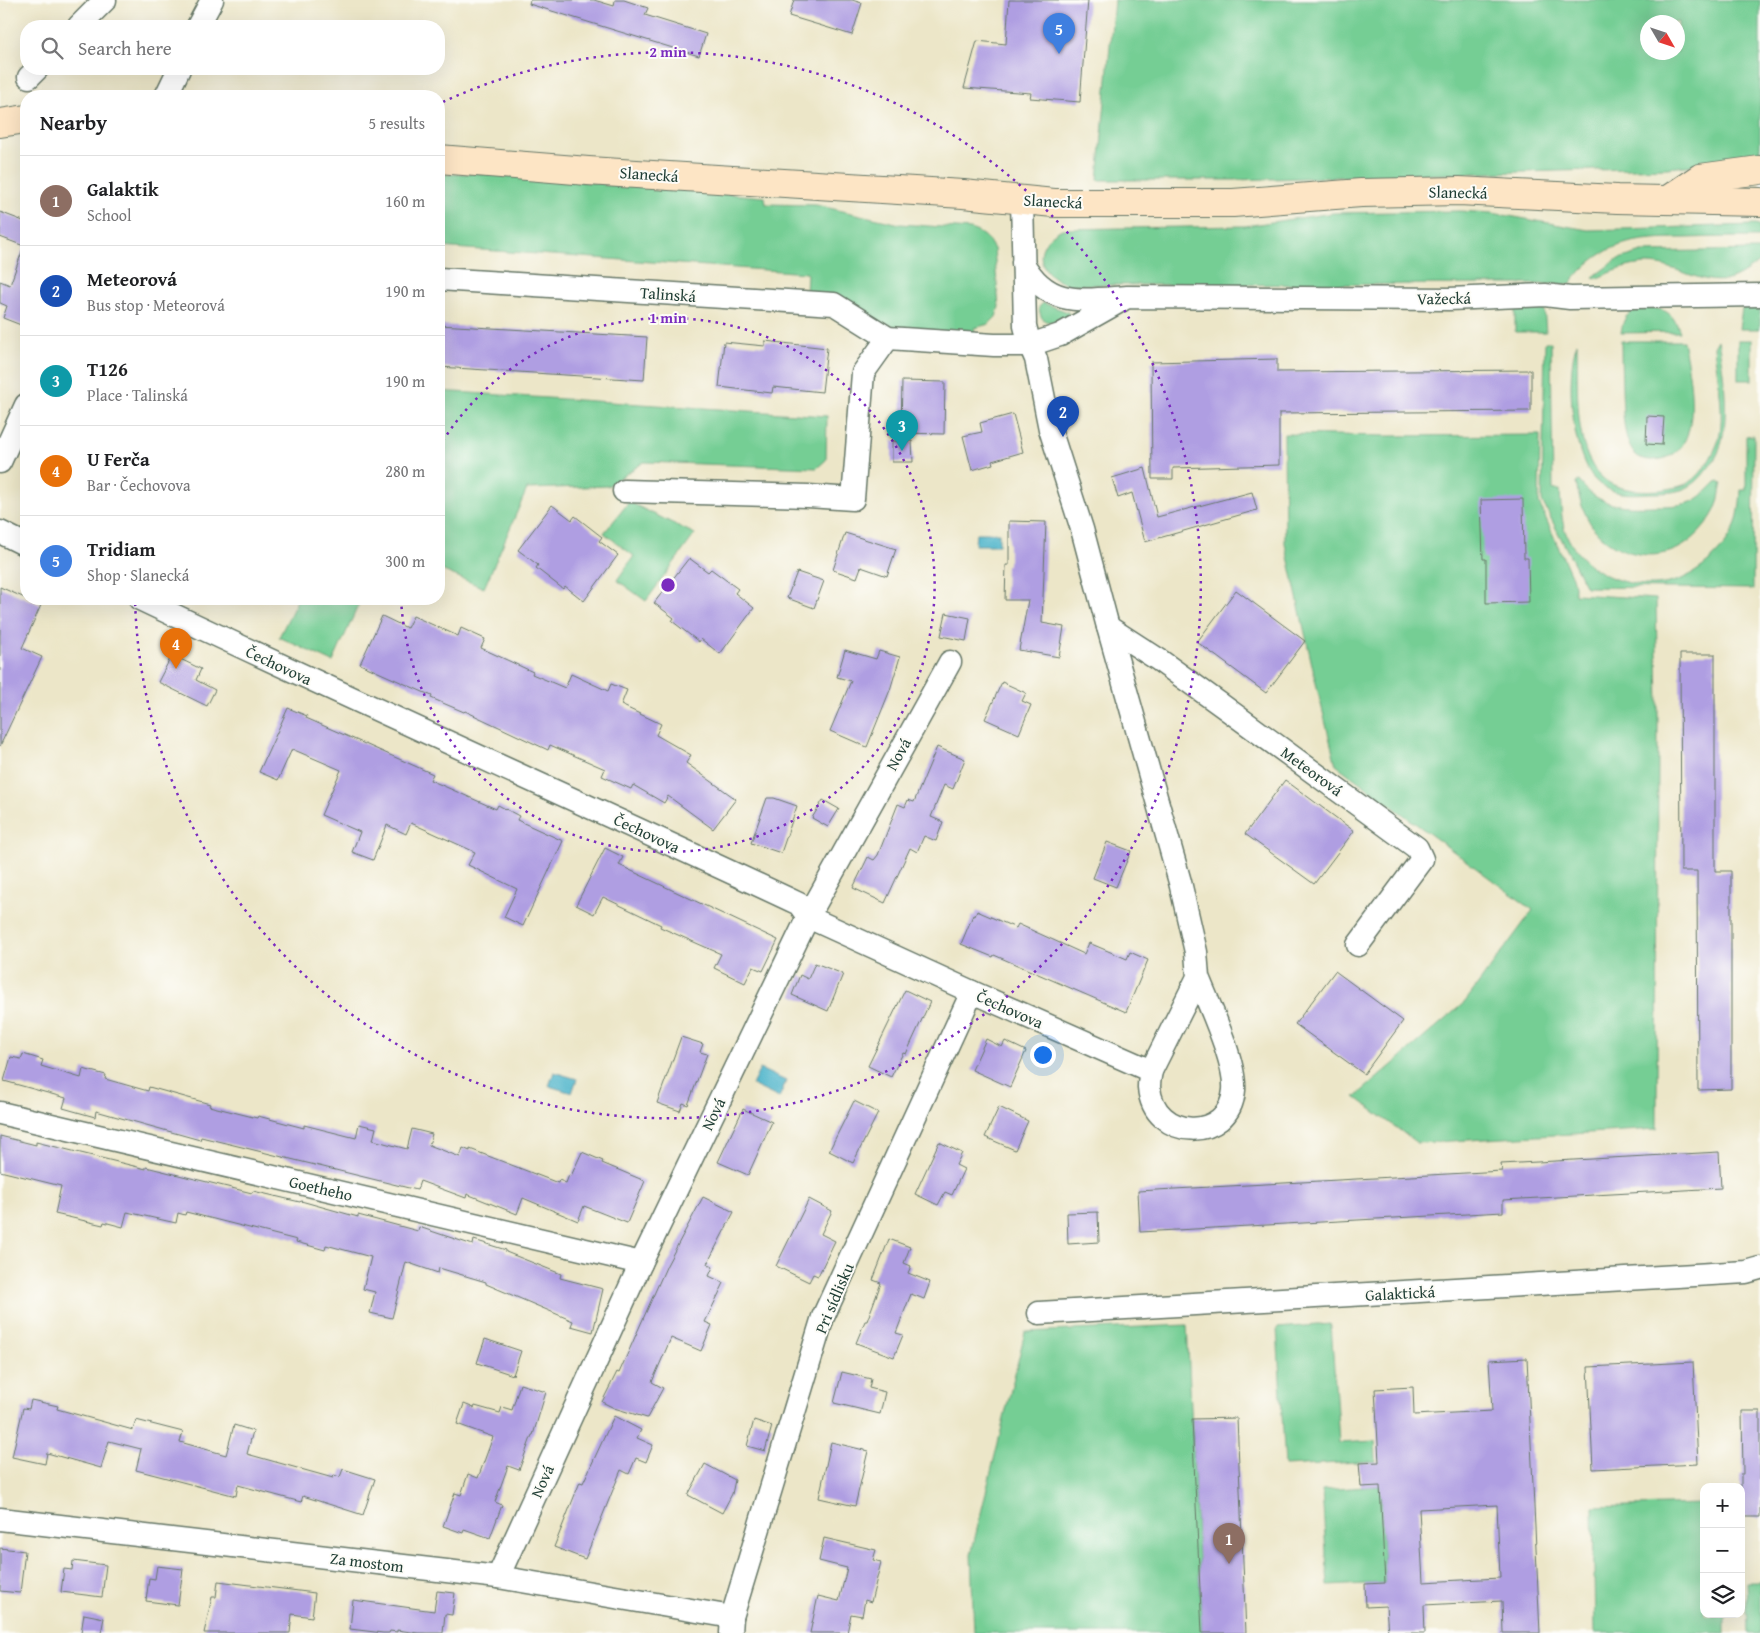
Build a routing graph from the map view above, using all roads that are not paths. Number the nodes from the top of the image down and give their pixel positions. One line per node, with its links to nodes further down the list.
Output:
1 (105, 0): 3 (street)
2 (212, 0): 4 (street)
3 (85, 20)
4 (201, 20)
5 (176, 75): 6 (street)
6 (169, 90)
7 (20, 120): 8 (main road)
8 (0, 122)
9 (445, 158): 12 (main road, Slanecká)
10 (1760, 170): 11 (main road)
11 (1669, 199): 12 (main road, Slanecká); 13 (main road, Slanecká)
12 (1022, 200): 14 (street)
13 (1760, 202)
14 (1023, 264): 17 (street, Važecká); 19 (street)
15 (445, 279): 18 (street, Talinská)
16 (1760, 295): 17 (street, Važecká)
17 (1127, 297): 19 (street, Važecká)
18 (888, 338): 19 (street, Talinská); 22 (street)
19 (1030, 345): 26 (street)
20 (20, 418): 21 (street)
21 (0, 462)
22 (624, 491)
23 (0, 532): 24 (street)
24 (20, 542)
25 (153, 605): 28 (street, Čechovova)
26 (1108, 628): 29 (street, Meteorová); 30 (street)
27 (950, 662): 28 (street, Nová)
28 (808, 917): 31 (street, Čechovova); 34 (street, Nová)
29 (1358, 946)
30 (1198, 977): 32 (street); 32 (street)
31 (972, 992): 32 (street, Čechovova); 39 (street, Pri sídlisku)
32 (1151, 1071)
33 (0, 1113): 34 (street, Goetheho)
34 (641, 1263): 38 (street, Nová)
35 (1760, 1268): 36 (street, Galaktická)
36 (1039, 1313)
37 (0, 1519): 38 (street, Za mostom)
38 (498, 1577): 39 (street, Za mostom)
39 (731, 1625)

